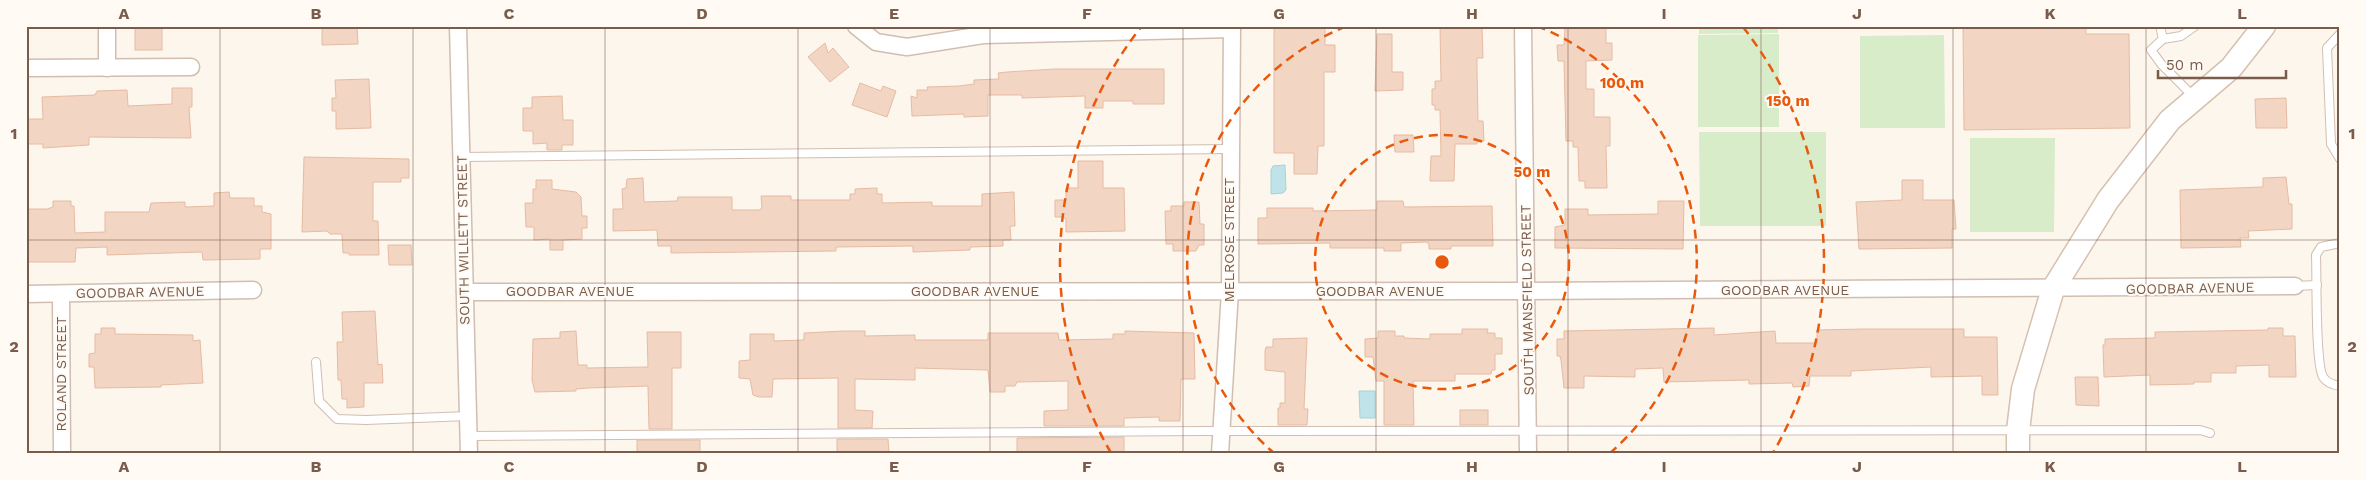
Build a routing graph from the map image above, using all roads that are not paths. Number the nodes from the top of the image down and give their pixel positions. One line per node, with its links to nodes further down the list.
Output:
1 (107, 26): 12 (street)
2 (458, 26): 16 (street, SOUTH WILLETT STREET)
3 (856, 26): 8 (street)
4 (1523, 26): 24 (street, SOUTH MANSFIELD STREET)
5 (2160, 26): 10 (lane)
6 (2194, 26): 10 (lane)
7 (2264, 26): 14 (main road)
8 (1232, 27): 15 (street, MELROSE STREET)
9 (2340, 34): 17 (lane)
10 (2163, 39): 14 (lane)
11 (26, 68): 12 (street)
12 (107, 68): 13 (street)
13 (191, 68)
14 (2196, 98): 22 (main road)
15 (1230, 149): 16 (lane); 23 (street, MELROSE STREET)
16 (461, 158): 25 (street, SOUTH WILLETT STREET)
17 (2340, 159)
18 (2340, 243): 19 (lane)
19 (2317, 285): 20 (lane); 29 (lane)
20 (2294, 286): 22 (street, GOODBAR AVENUE)
21 (253, 290): 27 (street, GOODBAR AVENUE)
22 (2053, 290): 24 (street, GOODBAR AVENUE); 33 (main road)
23 (1230, 291): 24 (street, GOODBAR AVENUE); 25 (street, GOODBAR AVENUE); 31 (street, MELROSE STREET)
24 (1527, 291): 32 (street, SOUTH MANSFIELD STREET)
25 (465, 292): 30 (street, SOUTH WILLETT STREET)
26 (26, 294): 27 (street, GOODBAR AVENUE)
27 (61, 294): 36 (street, ROLAND STREET)
28 (316, 362): 30 (lane)
29 (2340, 386)
30 (468, 416): 35 (street, SOUTH WILLETT STREET)
31 (1222, 431): 32 (lane); 35 (lane); 38 (street, MELROSE STREET)
32 (1528, 431): 33 (lane); 39 (street, SOUTH MANSFIELD STREET)
33 (2018, 431): 34 (lane); 40 (main road)
34 (2210, 433)
35 (468, 436): 37 (street, SOUTH WILLETT STREET)
36 (62, 454)
37 (469, 454)
38 (1220, 454)
39 (1528, 454)
40 (2018, 454)

